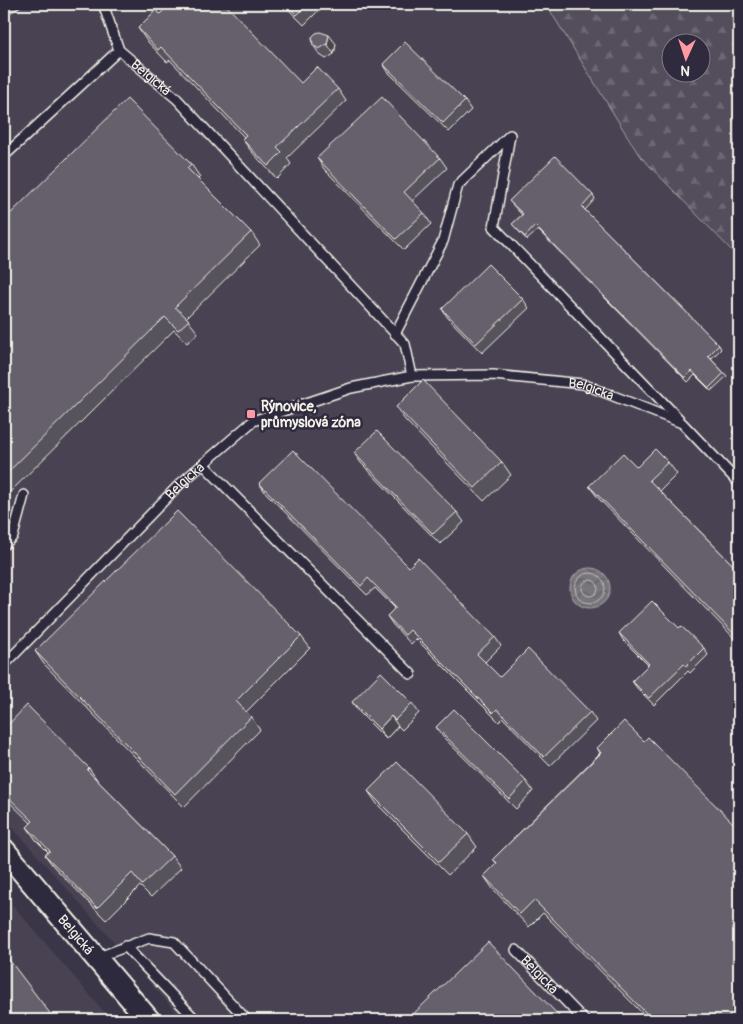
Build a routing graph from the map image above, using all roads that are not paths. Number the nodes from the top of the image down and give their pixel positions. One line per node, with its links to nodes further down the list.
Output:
1 (103, 4): 2 (lane, Belgická)
2 (119, 50): 3 (lane, Belgická); 4 (lane, Belgická)
3 (4, 156)
4 (395, 334): 5 (lane, Belgická); 6 (lane)
5 (412, 376): 6 (lane, Belgická); 7 (lane, Belgická)
6 (682, 423): 8 (lane, Belgická)
7 (203, 464): 11 (lane, Belgická); 12 (lane)
8 (739, 483)
9 (24, 495): 10 (lane)
10 (4, 545)
11 (4, 665)
12 (411, 674)
13 (4, 850): 16 (street, Belgická)
14 (126, 946): 16 (lane); 18 (lane); 19 (lane)
15 (516, 950): 20 (lane, Belgická)
16 (96, 958): 17 (street, Belgická)
17 (149, 1020)
18 (196, 1020)
19 (247, 1020)
20 (584, 1020)

